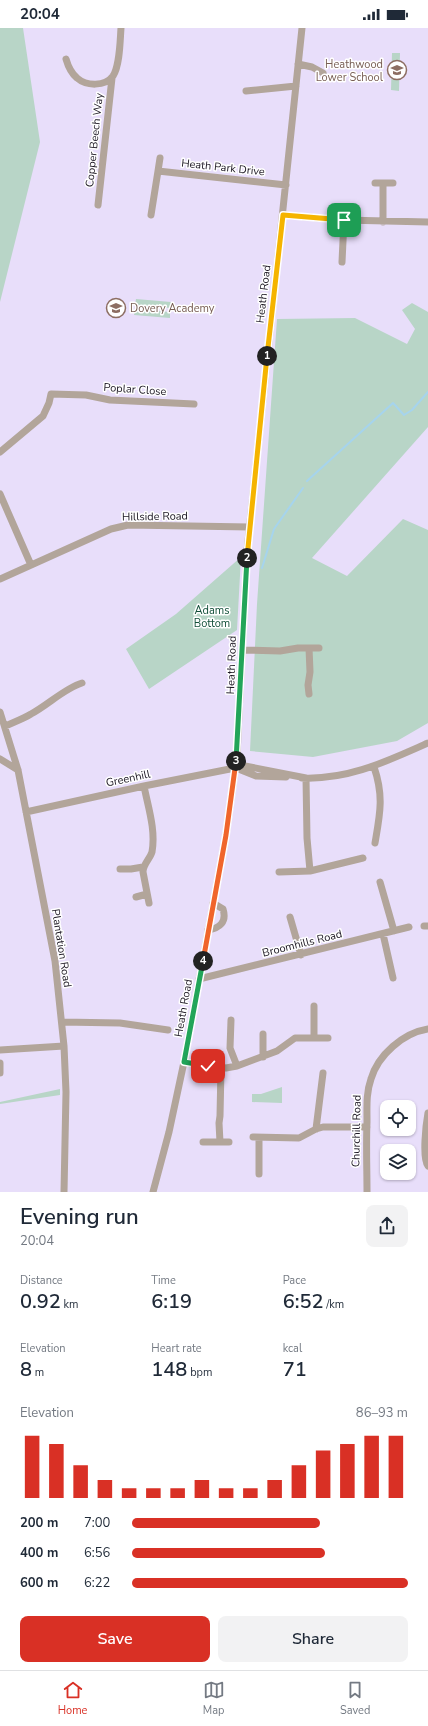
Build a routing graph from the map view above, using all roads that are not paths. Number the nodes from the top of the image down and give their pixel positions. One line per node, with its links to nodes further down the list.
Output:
1 (122, 28): 6 (street, Copper Beech Way)
2 (302, 28): 4 (street, Heath Road)
3 (66, 59): 6 (street, Copper Beech Way)
4 (298, 64): 5 (street); 7 (street, Heath Road)
5 (323, 73)
6 (112, 78): 15 (street, Copper Beech Way)
7 (296, 86): 8 (street); 14 (street, Heath Road)
8 (246, 91)
9 (160, 158): 10 (street)
10 (158, 172): 14 (street, Heath Park Drive); 16 (street)
11 (375, 183): 12 (street)
12 (383, 183): 13 (street); 19 (street)
13 (393, 183)
14 (286, 185): 17 (street, Heath Road)
15 (98, 205)
16 (151, 215)
17 (283, 215): 18 (street); 25 (street, Heath Road)
18 (344, 220): 19 (street); 21 (street)
19 (383, 222): 20 (street)
20 (428, 222)
21 (342, 262)
22 (194, 404): 23 (street, Poplar Close)
23 (0, 452)
24 (0, 494): 26 (street)
25 (250, 527): 26 (street, Hillside Road); 30 (street, Heath Road)
26 (31, 565): 27 (street, Hillside Road)
27 (0, 579)
28 (309, 648): 29 (street); 30 (street); 32 (street)
29 (319, 648)
30 (242, 650): 38 (street, Heath Road)
31 (82, 683): 34 (street)
32 (309, 694)
33 (0, 712): 34 (street, Plantation Road)
34 (5, 726): 39 (street, Plantation Road)
35 (427, 745): 37 (street, Greenhill)
36 (0, 759): 39 (street)
37 (374, 767): 40 (street, Greenhill); 43 (street)
38 (236, 768): 40 (street, Greenhill); 41 (street, Greenhill); 52 (street, Heath Road)
39 (18, 770): 42 (street, Plantation Road)
40 (306, 778): 47 (street)
41 (144, 786): 42 (street, Greenhill); 45 (street)
42 (26, 812): 64 (street, Plantation Road)
43 (375, 843)
44 (363, 858): 47 (street)
45 (143, 867): 46 (street); 50 (street)
46 (120, 869)
47 (310, 871): 48 (street)
48 (280, 872)
49 (380, 882): 57 (street)
50 (147, 894): 51 (street); 53 (street)
51 (136, 897)
52 (213, 903): 56 (street, Heath Road); 56 (street)
53 (149, 904)
54 (290, 917): 59 (street)
55 (409, 927): 57 (street, Broomhills Road)
56 (208, 930): 61 (street, Heath Road)
57 (394, 931): 58 (street, Broomhills Road)
58 (383, 934): 59 (street, Broomhills Road); 60 (street)
59 (301, 955): 61 (street, Broomhills Road)
60 (393, 978)
61 (199, 979): 73 (street, Heath Road)
62 (314, 1006): 68 (street)
63 (231, 1020): 75 (street)
64 (62, 1022): 66 (street); 70 (street, Plantation Road)
65 (428, 1029): 80 (street, Churchill Road)
66 (168, 1030)
67 (263, 1034): 72 (street)
68 (314, 1037): 69 (street); 72 (street)
69 (328, 1038)
70 (64, 1046): 71 (street); 87 (street, Plantation Road)
71 (0, 1050)
72 (263, 1057): 75 (street)
73 (184, 1062): 76 (street); 88 (street, Heath Road)
74 (0, 1063): 77 (street)
75 (237, 1066): 76 (street)
76 (221, 1068): 83 (street)
77 (0, 1073)
78 (323, 1073): 81 (street)
79 (428, 1113): 85 (street)
80 (367, 1127): 81 (street); 89 (street, Churchill Road)
81 (316, 1129): 86 (street)
82 (203, 1142): 83 (street)
83 (220, 1142): 84 (street)
84 (229, 1142)
85 (428, 1166)
86 (260, 1174)
87 (64, 1192)
88 (153, 1192)
89 (367, 1192)

